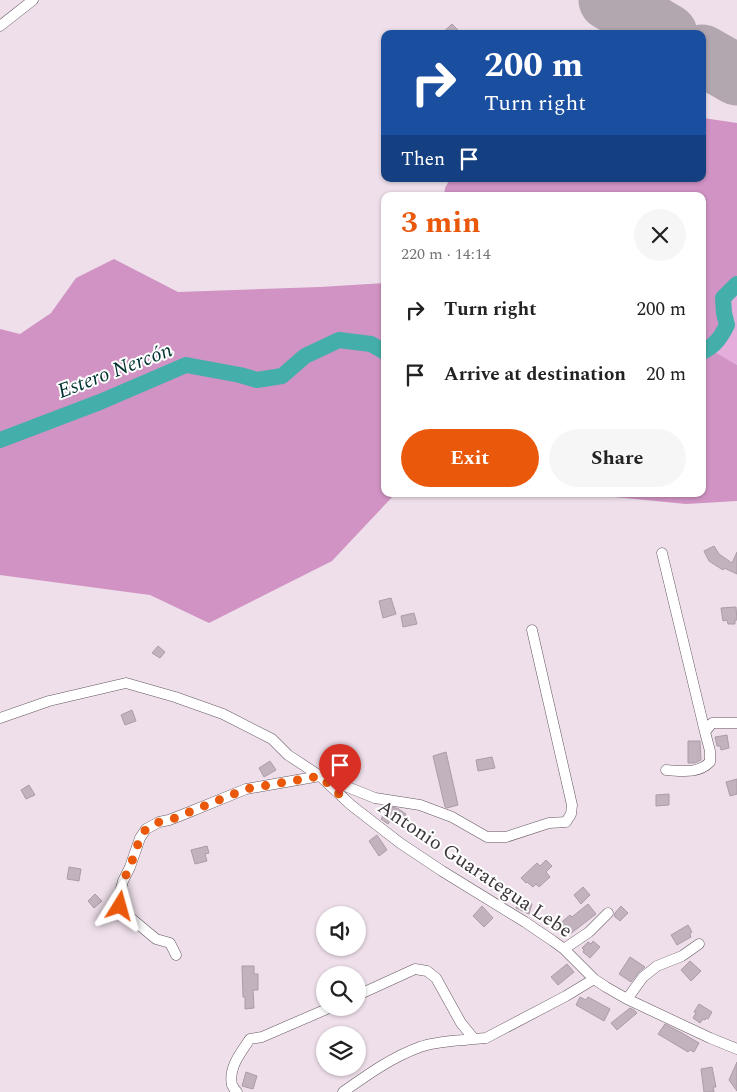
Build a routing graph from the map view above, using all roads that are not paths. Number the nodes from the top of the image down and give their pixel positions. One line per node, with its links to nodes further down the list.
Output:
1 (33, 0): 2 (street)
2 (0, 26)
3 (662, 553): 7 (street)
4 (532, 630): 9 (street)
5 (0, 718): 9 (street, Antonio Guarategua Lebe)
6 (737, 723): 7 (street)
7 (705, 732): 8 (street)
8 (666, 770)
9 (320, 776): 12 (street, Antonio Guarategua Lebe); 13 (street)
10 (608, 913): 12 (street)
11 (699, 944): 16 (street)
12 (564, 949): 14 (street, Antonio Guarategua Lebe)
13 (176, 956)
14 (594, 979): 16 (street, Antonio Guarategua Lebe); 18 (street)
15 (366, 991): 18 (street)
16 (627, 999): 19 (street, Antonio Guarategua Lebe)
17 (316, 1014): 20 (street)
18 (474, 1039): 21 (street)
19 (737, 1049)
20 (236, 1092)
21 (343, 1092)

